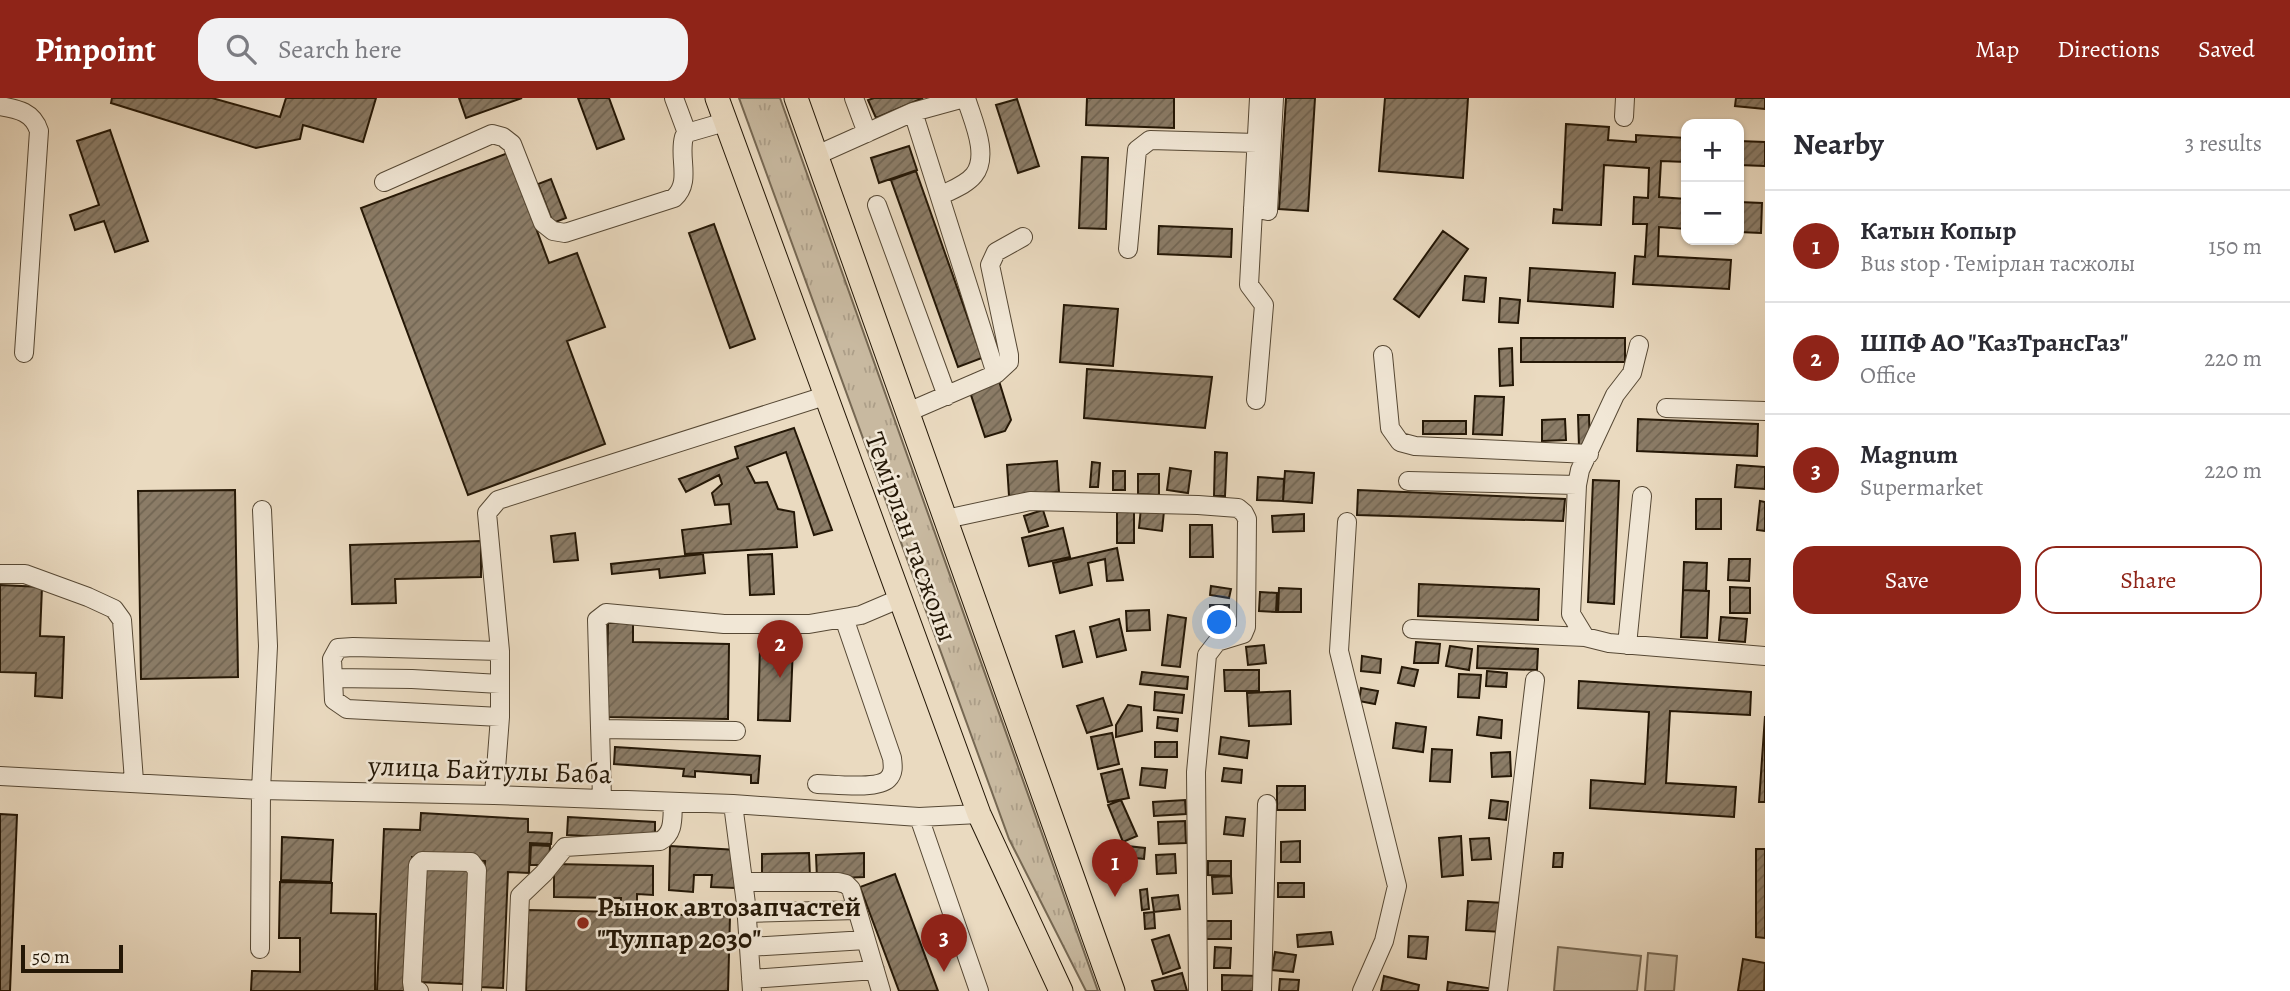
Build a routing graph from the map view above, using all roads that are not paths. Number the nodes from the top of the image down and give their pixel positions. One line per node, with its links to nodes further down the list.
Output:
1 (674, 98): 13 (street)
2 (717, 98): 12 (main road, Темірлан тасжолы)
3 (796, 98): 16 (main road, Темірлан тасжолы)
4 (854, 98): 14 (street)
5 (965, 98): 10 (street); 18 (street)
6 (1259, 98): 15 (street)
7 (1274, 98): 20 (street)
8 (1625, 98): 11 (street)
9 (0, 106): 24 (street)
10 (913, 112): 14 (street); 18 (street)
11 (1624, 117)
12 (725, 122): 13 (street); 27 (main road, Темірлан тасжолы)
13 (688, 133): 17 (street)
14 (867, 133): 16 (street)
15 (1257, 143): 20 (street); 22 (street)
16 (817, 155): 31 (main road, Темірлан тасжолы)
17 (384, 182)
18 (940, 196): 26 (street)
19 (877, 205): 28 (street)
20 (1254, 208): 29 (street)
21 (1023, 237): 26 (street)
22 (1128, 249)
23 (1639, 345): 33 (street)
24 (24, 354)
25 (1383, 355): 33 (street)
26 (996, 374): 28 (street)
27 (828, 395): 41 (main road, Темірлан тасжолы); 46 (street)
28 (947, 396): 31 (street)
29 (1256, 400)
30 (1666, 408): 32 (street)
31 (908, 411): 38 (main road, Темірлан тасжолы)
32 (1765, 411)
33 (1589, 454): 35 (street)
34 (1408, 481): 35 (street)
35 (1577, 485): 44 (street)
36 (1642, 496): 45 (street)
37 (262, 510): 57 (street)
38 (946, 519): 73 (main road, Темірлан тасжолы); 80 (street)
39 (1347, 522): 82 (street)
40 (0, 574): 55 (street)
41 (901, 598): 42 (street); 63 (main road, Темірлан тасжолы)
42 (844, 618): 52 (street); 56 (street)
43 (1412, 629): 44 (street)
44 (1586, 637): 45 (street)
45 (1628, 645): 47 (street)
46 (500, 651): 48 (street); 50 (street)
47 (1765, 656)
48 (333, 678): 50 (street); 51 (street)
49 (1535, 680): 83 (street)
50 (500, 684): 51 (street)
51 (499, 717): 58 (street)
52 (600, 729): 53 (street); 59 (street)
53 (736, 731)
54 (0, 776): 55 (street, улица Байтулы Баба)
55 (134, 781): 57 (street, улица Байтулы Баба)
56 (817, 784)
57 (261, 790): 58 (street, улица Байтулы Баба); 70 (street)
58 (494, 795): 59 (street, улица Байтулы Баба)
59 (602, 799): 60 (street, улица Байтулы Баба)
60 (673, 802): 61 (street, улица Байтулы Баба); 76 (street)
61 (733, 804): 64 (street, улица Байтулы Баба); 65 (street)
62 (1268, 804): 81 (street)
63 (979, 814): 64 (street, улица Байтулы Баба); 79 (main road, Темірлан тасжолы)
64 (919, 817): 78 (street)
65 (743, 881): 66 (street); 67 (street)
66 (857, 910): 67 (street); 68 (street)
67 (747, 913): 69 (street)
68 (866, 940): 69 (street); 71 (street)
69 (749, 947): 72 (street)
70 (260, 950)
71 (875, 970): 72 (street); 77 (street)
72 (752, 985)
73 (1109, 988)
74 (419, 991): 75 (street)
75 (472, 991)
76 (516, 991)
77 (881, 991)
78 (979, 991)
79 (1061, 991)
80 (1198, 991)
81 (1262, 991)
82 (1362, 991)
83 (1497, 991)

